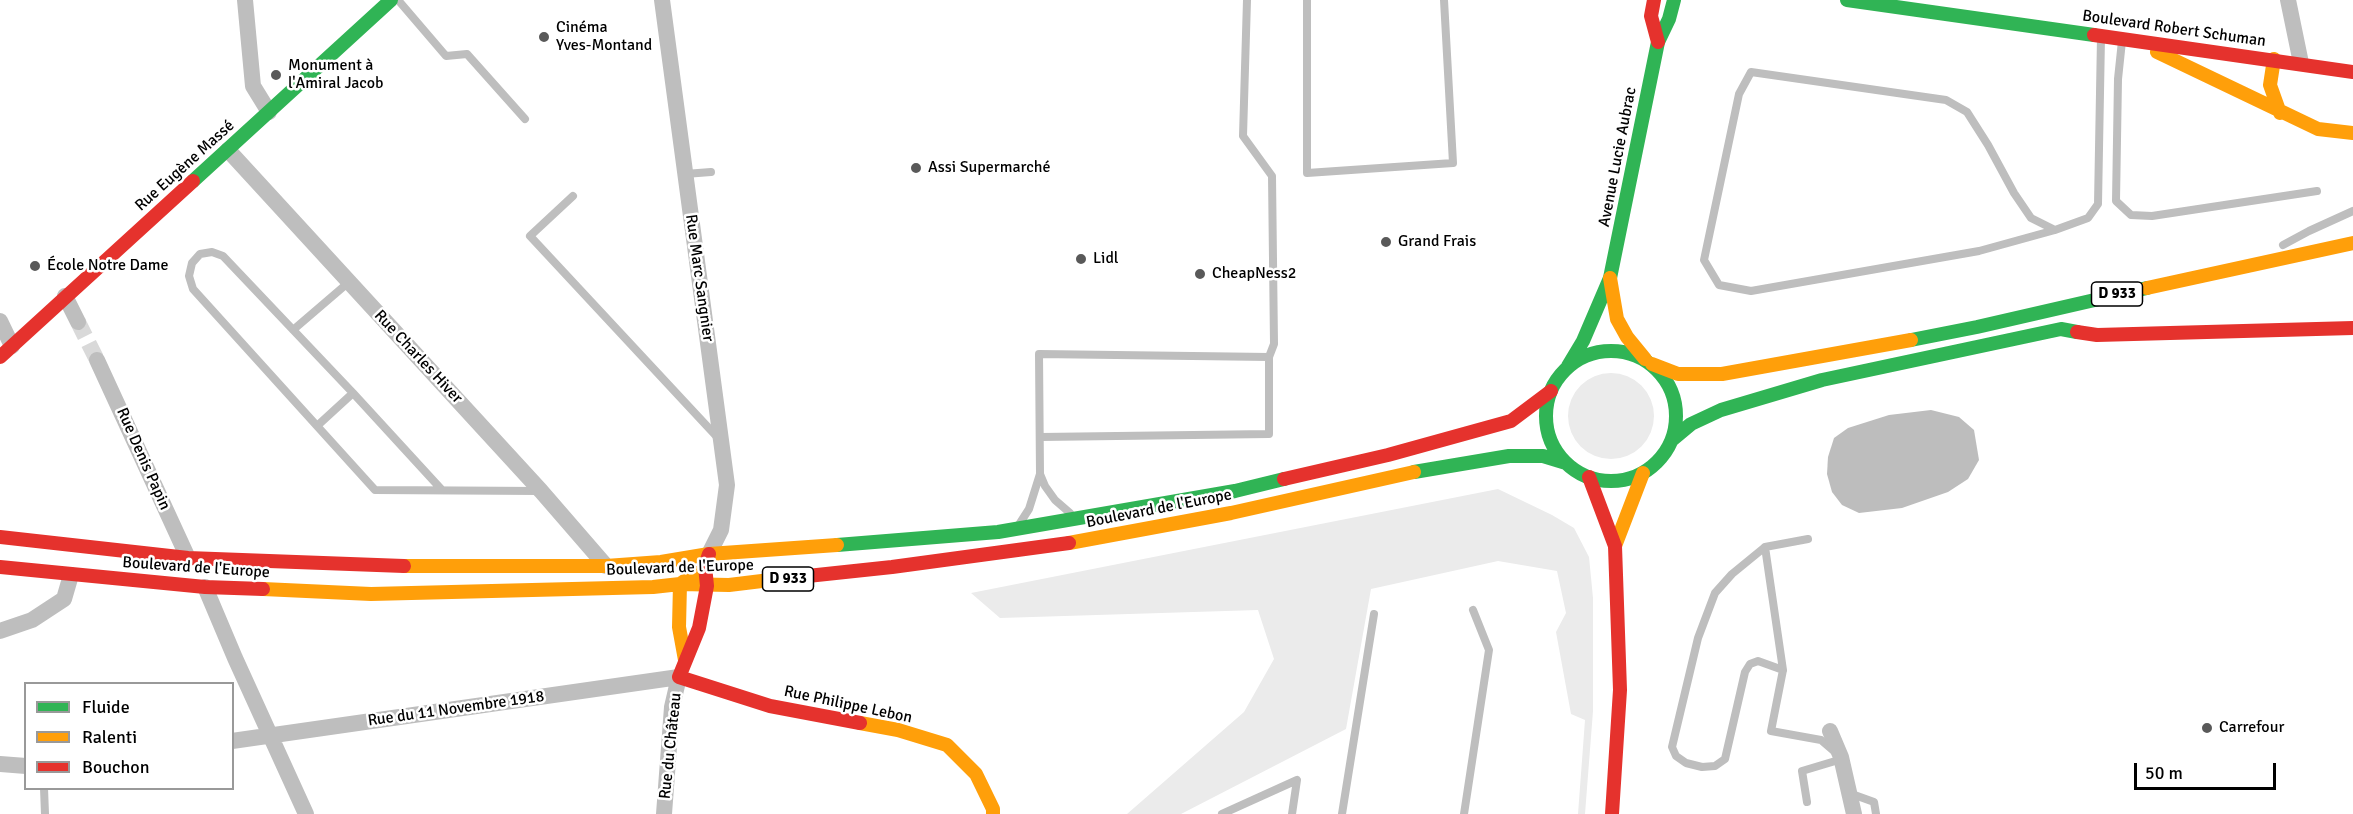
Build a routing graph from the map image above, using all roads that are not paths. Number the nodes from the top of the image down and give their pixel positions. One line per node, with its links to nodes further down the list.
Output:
1 (245, 0): 18 (street)
2 (391, 0): 18 (main road, Rue Eugène Massé)
3 (398, 0): 20 (lane)
4 (662, 0): 24 (street, Rue Marc Sangnier)
5 (1247, 0): 41 (lane)
6 (1307, 0): 7 (lane)
7 (1444, 0)
8 (1654, 0): 14 (main road, Avenue Lucie Aubrac)
9 (1674, 0): 14 (main road, Avenue Lucie Aubrac)
10 (1847, 0): 12 (main road, Boulevard Robert Schuman)
11 (2288, 0): 16 (street)
12 (2101, 37): 13 (main road, Boulevard Robert Schuman); 28 (lane)
13 (2128, 41): 15 (main road, Boulevard Robert Schuman); 19 (main road); 25 (lane)
14 (1658, 42): 31 (main road, Avenue Lucie Aubrac)
15 (2274, 59): 16 (main road, Boulevard Robert Schuman); 19 (main road)
16 (2301, 63): 17 (main road, Boulevard Robert Schuman)
17 (2353, 72)
18 (269, 112): 22 (main road, Rue Eugène Massé)
19 (2280, 113): 21 (main road)
20 (525, 119)
21 (2353, 133)
22 (228, 150): 32 (street, Rue Charles Hiver); 33 (main road, Rue Eugène Massé)
23 (711, 172): 24 (lane)
24 (684, 174): 50 (street, Rue Marc Sangnier)
25 (2317, 191)
26 (573, 196): 50 (lane)
27 (2353, 211): 30 (lane)
28 (2055, 230): 28 (lane)
29 (2353, 243): 30 (main road, D 933)
30 (2249, 265): 43 (main road, D 933)
31 (1610, 278): 43 (main road, Avenue Lucie Aubrac); 44 (main road, Avenue Lucie Aubrac)
32 (349, 282): 39 (lane); 56 (street, Rue Charles Hiver)
33 (65, 296): 36 (street); 40 (main road, Rue Eugène Massé)
34 (0, 321): 40 (street)
35 (2096, 321): 38 (main road, D 933)
36 (78, 322)
37 (2353, 328): 38 (main road)
38 (2061, 329): 49 (main road, D 933)
39 (293, 330): 46 (lane); 47 (lane)
40 (6, 351)
41 (1269, 357): 48 (lane); 48 (lane)
42 (97, 360): 63 (street, Rue Denis Papin)
43 (1649, 362): 44 (main road); 49 (main road)
44 (1568, 366): 45 (main road)
45 (1551, 391): 51 (main road); 57 (main road, Boulevard de l'Europe / D 933)
46 (353, 393): 47 (lane); 55 (lane)
47 (317, 426): 55 (lane)
48 (1041, 437): 53 (lane)
49 (1673, 439): 52 (main road)
50 (722, 442): 64 (street, Rue Marc Sangnier)
51 (1566, 463): 54 (main road); 69 (main road, Boulevard de l'Europe / D 933)
52 (1644, 473): 54 (main road); 61 (main road)
53 (1040, 474): 57 (lane); 58 (lane)
54 (1589, 477): 61 (main road)
55 (442, 490): 56 (lane)
56 (541, 491): 65 (street, Rue Charles Hiver)
57 (1078, 519): 58 (main road, Boulevard de l'Europe / D 933)
58 (1016, 529): 64 (main road, Boulevard de l'Europe / D 933)
59 (0, 537): 63 (main road, Boulevard de l'Europe / D 933)
60 (1808, 539): 62 (lane)
61 (1615, 546): 94 (main road)
62 (1765, 547): 75 (lane); 75 (lane)
63 (188, 558): 65 (main road, Boulevard de l'Europe / D 933)
64 (702, 559): 65 (main road, Boulevard de l'Europe / D 933); 68 (main road); 69 (main road)
65 (606, 566)
66 (0, 567): 67 (main road, Boulevard de l'Europe / D 933)
67 (71, 575): 70 (main road, Boulevard de l'Europe / D 933); 73 (street)
68 (680, 584): 69 (main road, Boulevard de l'Europe / D 933); 70 (main road, Boulevard de l'Europe / D 933); 74 (main road)
69 (707, 585): 74 (main road)
70 (205, 586): 78 (street)
71 (1473, 610): 93 (lane)
72 (1374, 614): 92 (lane)
73 (0, 631)
74 (685, 660): 76 (main road)
75 (1783, 670): 80 (lane)
76 (679, 677): 78 (street, Rue du 11 Novembre 1918); 88 (street, Rue du Château); 89 (main road, Rue Philippe Lebon)
77 (1830, 731): 80 (street)
78 (272, 735): 79 (street, Rue du 11 Novembre 1918); 87 (street)
79 (234, 741)
80 (1842, 758): 84 (street); 85 (lane)
81 (0, 764): 82 (street)
82 (24, 766)
83 (44, 790): 86 (lane)
84 (1849, 793): 95 (street); 96 (lane)
85 (1807, 802)
86 (45, 814)
87 (306, 814)
88 (664, 814)
89 (993, 814)
90 (1222, 814): 91 (lane)
91 (1292, 814)
92 (1342, 814)
93 (1464, 814)
94 (1612, 814)
95 (1854, 814)
96 (1876, 814)

